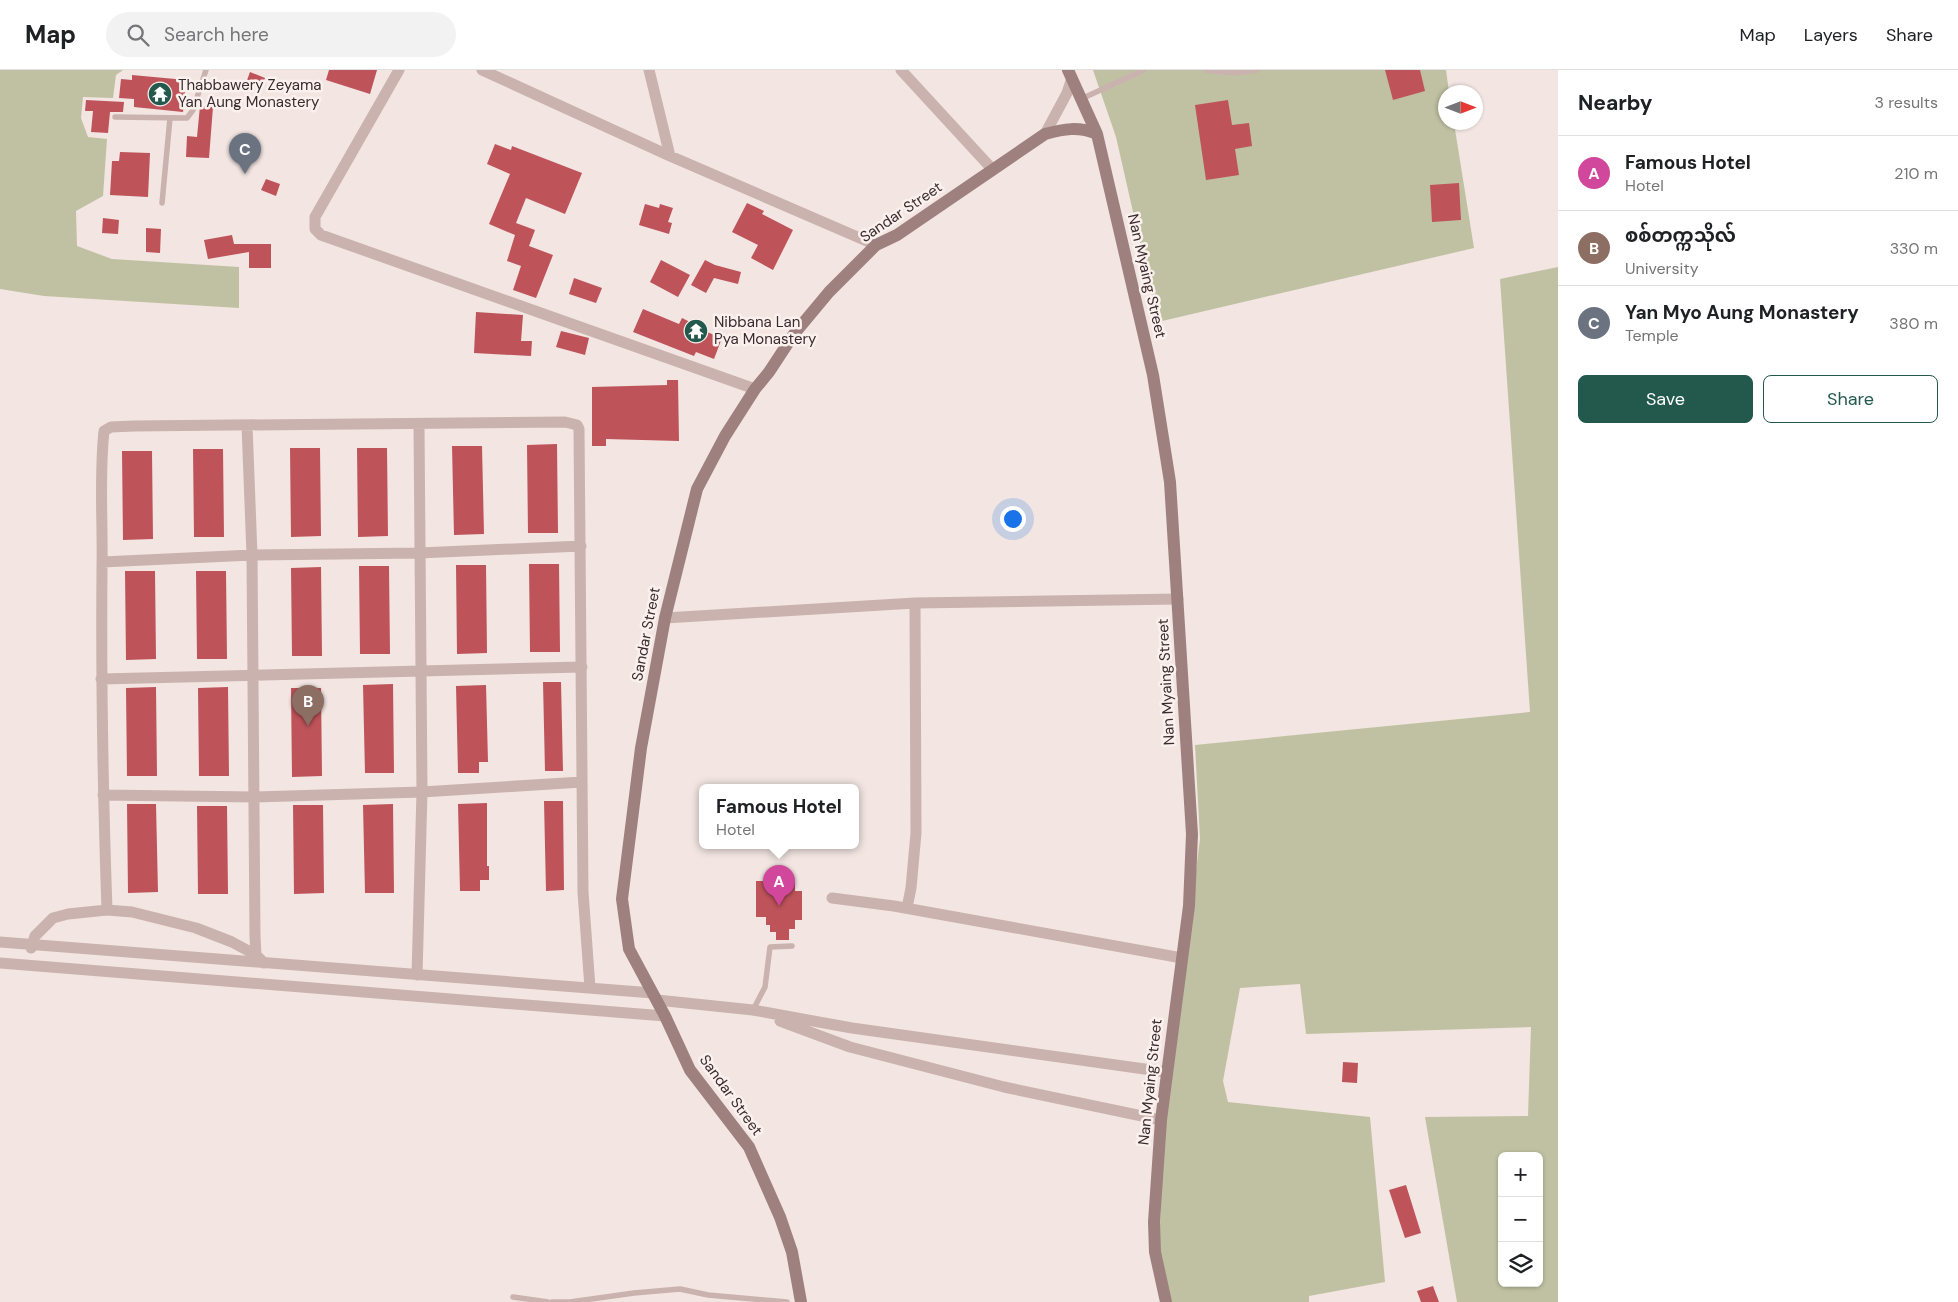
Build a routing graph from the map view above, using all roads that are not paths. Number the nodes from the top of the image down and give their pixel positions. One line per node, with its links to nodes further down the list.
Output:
1 (206, 70): 12 (lane)
2 (399, 70): 19 (street)
3 (482, 70): 15 (street)
4 (649, 70): 15 (street)
5 (901, 70): 16 (street)
6 (1144, 70): 10 (lane)
7 (1206, 70): 8 (lane)
8 (1257, 70)
9 (1070, 74): 10 (street, Nan Myaing Street); 13 (street)
10 (1081, 99): 14 (street, Nan Myaing Street)
11 (115, 117): 12 (lane)
12 (170, 118): 17 (lane)
13 (1045, 134): 14 (street, Sandar Street); 16 (street, Sandar Street)
14 (1097, 134): 26 (street, Nan Myaing Street)
15 (670, 156): 18 (street)
16 (993, 170): 18 (street, Sandar Street)
17 (162, 204)
18 (876, 245): 19 (street, Sandar Street)
19 (755, 389): 28 (street, Sandar Street)
20 (247, 425): 21 (street); 24 (street); 25 (street)
21 (419, 425): 22 (street); 23 (street)
22 (581, 546): 23 (street); 29 (street)
23 (419, 553): 24 (street); 30 (street)
24 (252, 555): 25 (street); 31 (street)
25 (102, 562): 32 (street)
26 (1178, 599): 27 (street); 43 (street, Nan Myaing Street)
27 (914, 603): 28 (street); 38 (street)
28 (665, 618): 48 (street, Sandar Street)
29 (582, 667): 30 (street); 33 (street)
30 (422, 670): 31 (street); 34 (street)
31 (254, 676): 32 (street); 36 (street)
32 (102, 679): 35 (street)
33 (582, 782): 34 (street); 47 (street)
34 (422, 792): 36 (street); 46 (street)
35 (103, 795): 36 (street); 39 (street)
36 (255, 797): 44 (street)
37 (832, 898): 38 (street)
38 (908, 908): 43 (street)
39 (107, 910): 41 (street); 44 (street)
40 (0, 942): 41 (street)
41 (31, 946): 44 (street)
42 (792, 946): 49 (lane)
43 (1182, 958): 51 (street, Nan Myaing Street)
44 (260, 959): 46 (street)
45 (0, 963): 50 (street)
46 (417, 975): 47 (street)
47 (590, 988): 48 (street)
48 (655, 997): 49 (street); 50 (street, Sandar Street)
49 (752, 1010): 51 (street); 52 (street)
50 (665, 1016): 57 (street, Sandar Street)
51 (1166, 1072): 52 (street, Nan Myaing Street)
52 (1161, 1120): 58 (street, Nan Myaing Street)
53 (513, 1297): 54 (lane)
54 (548, 1302)
55 (552, 1302): 56 (lane)
56 (787, 1302)
57 (802, 1302)
58 (1166, 1302)

